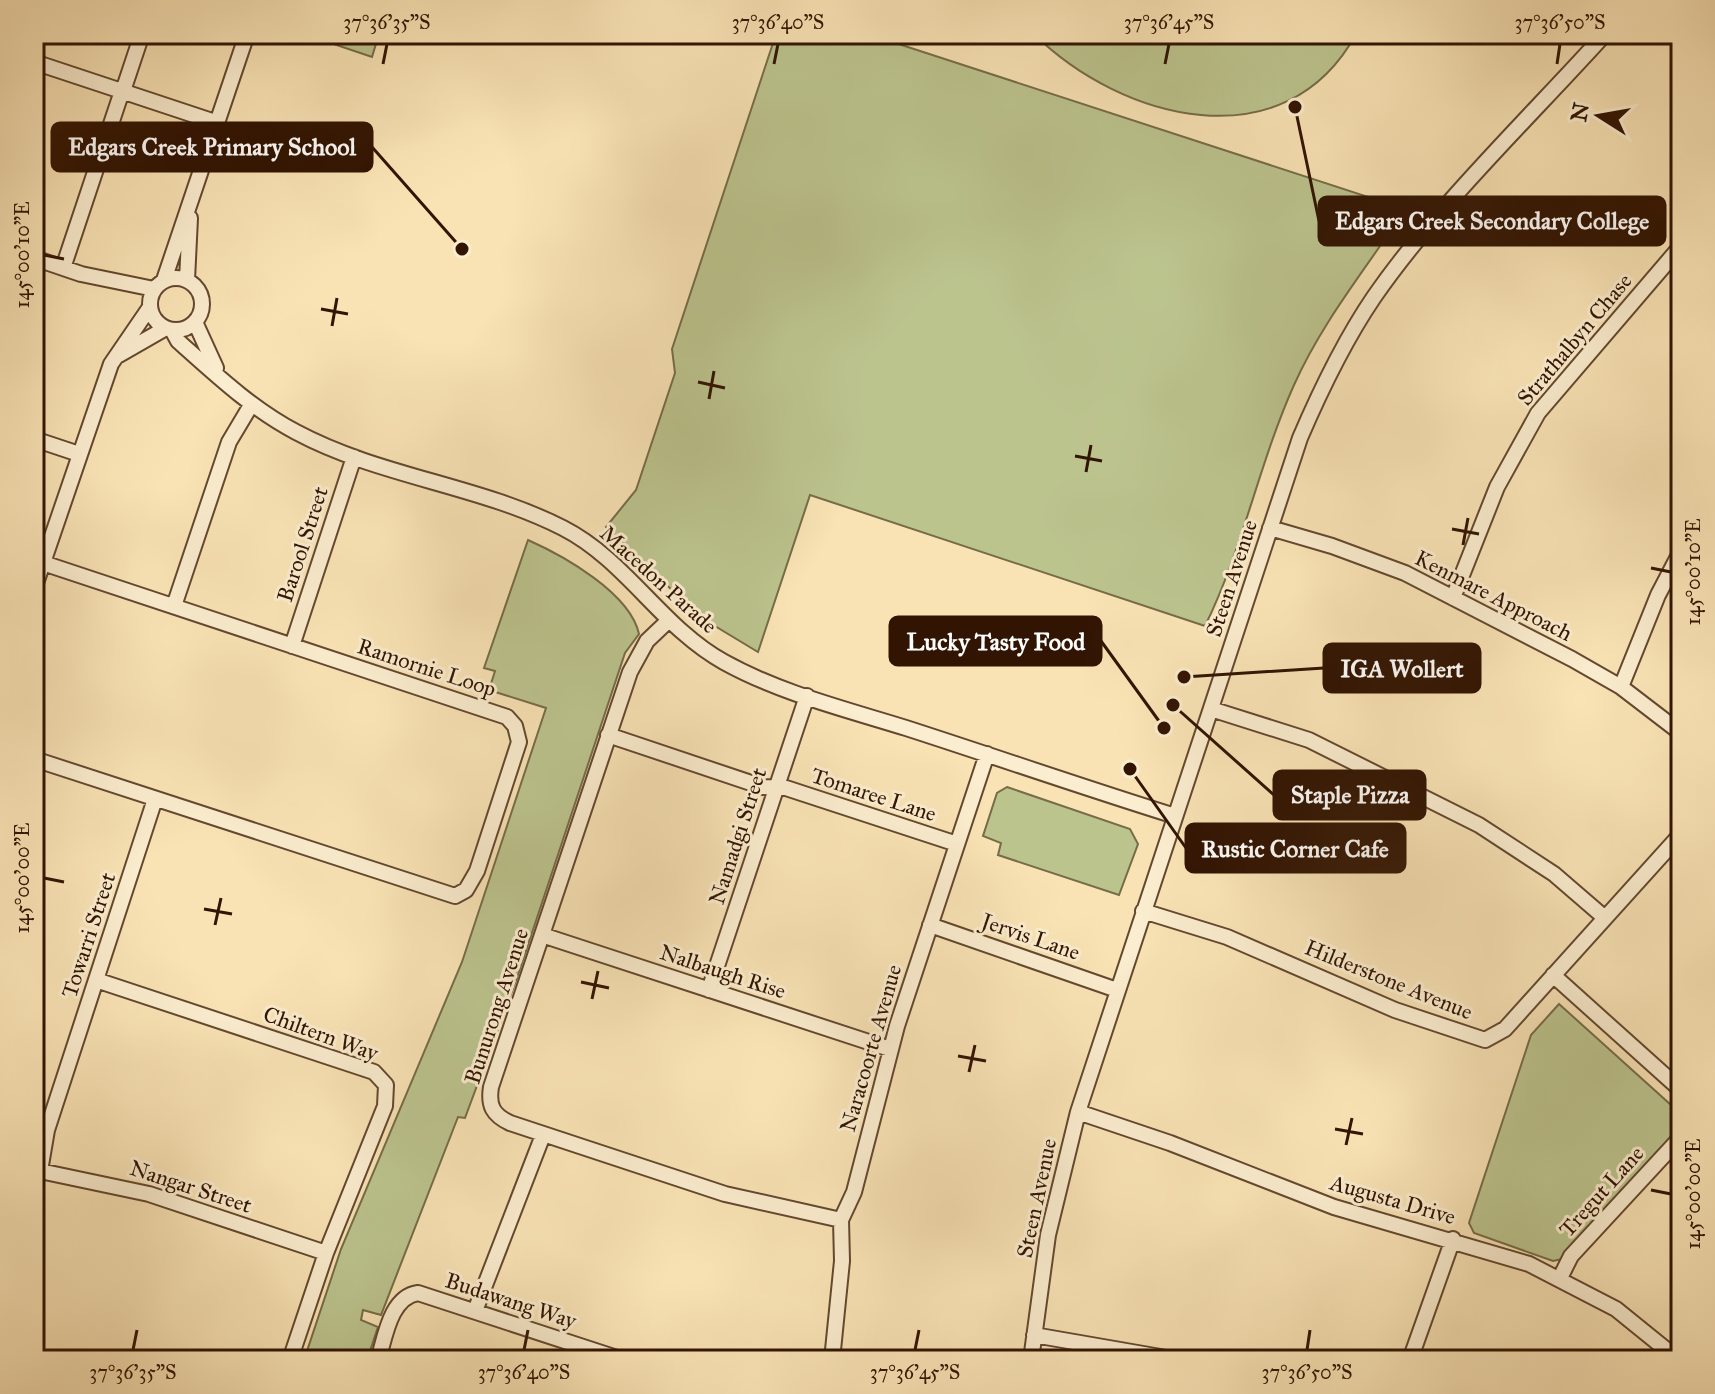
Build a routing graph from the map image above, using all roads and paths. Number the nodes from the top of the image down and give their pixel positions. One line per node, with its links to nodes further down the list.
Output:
1 (142, 34): 5 (street)
2 (247, 34): 6 (street)
3 (1605, 34): 22 (street, Steen Avenue)
4 (34, 62): 5 (street)
5 (122, 91): 6 (street); 10 (street)
6 (218, 123): 7 (street)
7 (193, 197): 11 (street); 12 (street)
8 (1681, 246): 26 (street, Strathalbyn Chase)
9 (34, 258): 10 (street)
10 (63, 268): 12 (street)
11 (187, 280): 12 (street); 14 (street)
12 (159, 285): 13 (street)
13 (150, 307): 15 (street); 16 (street)
14 (195, 322): 15 (street); 17 (street, Macedon Parade)
15 (169, 329): 16 (street); 17 (street, Macedon Parade)
16 (111, 364): 20 (street)
17 (220, 375): 18 (street, Macedon Parade)
18 (251, 405): 21 (street, Macedon Parade); 27 (street)
19 (34, 439): 20 (street)
20 (79, 454): 24 (street)
21 (354, 457): 28 (street, Macedon Parade); 29 (street, Barool Street)
22 (1270, 528): 26 (street, Kenmare Approach); 32 (street, Steen Avenue)
23 (1681, 551): 30 (street)
24 (43, 563): 25 (street); 27 (street, Ramornie Loop)
25 (34, 589)
26 (1453, 598): 30 (street, Kenmare Approach)
27 (174, 606): 29 (street, Ramornie Loop)
28 (668, 621): 31 (street, Macedon Parade); 34 (street, Bunurong Avenue)
29 (292, 646): 38 (street, Ramornie Loop)
30 (1621, 687): 33 (street, Kenmare Approach)
31 (807, 696): 35 (street, Macedon Parade); 37 (street, Namadgi Street)
32 (1211, 709): 39 (street, Steen Avenue); 43 (street)
33 (1681, 733)
34 (608, 735): 37 (street, Tomaree Lane); 45 (street, Bunurong Avenue)
35 (987, 754): 39 (street, Macedon Parade); 41 (street, Naracoorte Avenue)
36 (34, 759): 38 (street, Ramornie Loop)
37 (777, 788): 41 (street, Tomaree Lane); 48 (street, Namadgi Street)
38 (155, 799): 47 (street, Towarri Street)
39 (1175, 816): 42 (street, Steen Avenue)
40 (1680, 836): 43 (street, Hilderstone Avenue)
41 (957, 844): 44 (street, Naracoorte Avenue)
42 (1143, 911): 46 (street, Hilderstone Avenue); 49 (street, Steen Avenue)
43 (1605, 918): 46 (street, Hilderstone Avenue)
44 (930, 925): 49 (street, Jervis Lane); 50 (street, Naracoorte Avenue)
45 (542, 935): 48 (street, Nalbaugh Rise); 53 (street, Bunurong Avenue)
46 (1553, 975): 51 (street)
47 (96, 980): 55 (street, Towarri Street); 58 (street, Chiltern Way)
48 (709, 990): 50 (street, Nalbaugh Rise)
49 (1117, 990): 52 (street, Steen Avenue)
50 (890, 1049): 56 (street, Naracoorte Avenue)
51 (1681, 1090)
52 (1078, 1112): 57 (street, Augusta Drive); 61 (street, Steen Avenue)
53 (543, 1135): 56 (street, Bunurong Avenue); 60 (street)
54 (1681, 1137): 59 (street, Tregut Lane)
55 (37, 1171): 58 (street, Nangar Street)
56 (841, 1220): 67 (street, Naracoorte Avenue)
57 (1453, 1239): 59 (street, Augusta Drive); 70 (street)
58 (326, 1253): 64 (street, Chiltern Way)
59 (1560, 1278): 71 (street, Augusta Drive)
60 (475, 1311): 65 (street, Budawang Way); 66 (street, Budawang Way)
61 (1034, 1335): 68 (street, Steen Avenue); 69 (street)
62 (34, 1356): 63 (street)
63 (45, 1360)
64 (290, 1360)
65 (378, 1360)
66 (623, 1360)
67 (832, 1360)
68 (1031, 1360)
69 (1178, 1360)
70 (1410, 1360)
71 (1679, 1360)

